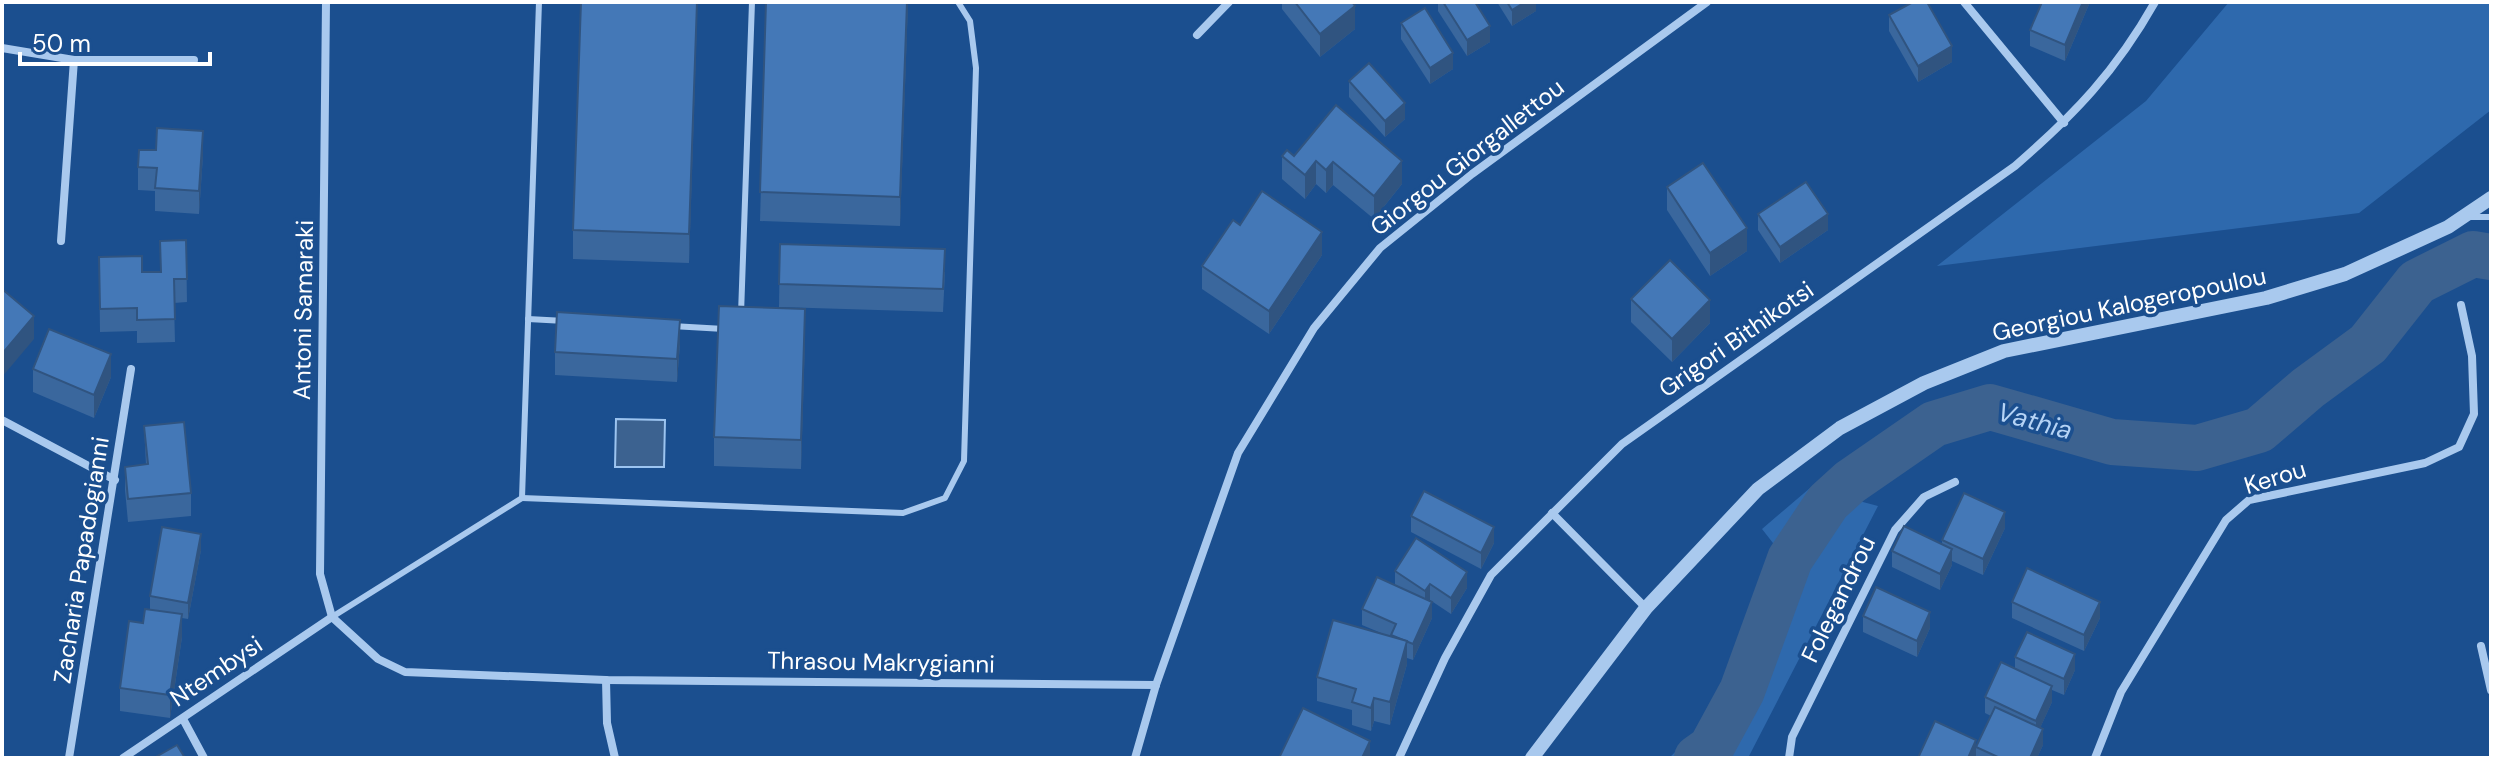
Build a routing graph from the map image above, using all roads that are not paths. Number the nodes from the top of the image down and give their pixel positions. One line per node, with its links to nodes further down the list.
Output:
1 (326, 2): 29 (street, Antoni Samaraki)
2 (539, 2): 19 (lane)
3 (752, 2): 21 (lane)
4 (958, 2): 26 (lane)
5 (1229, 2): 9 (street)
6 (1707, 2): 32 (street, Giorgou Giorgallettou)
7 (1964, 2): 13 (street)
8 (2155, 2): 13 (street, Grigori Bithikotsi)
9 (1197, 35)
10 (2, 48): 11 (street)
11 (74, 60): 12 (street); 17 (street)
12 (194, 60)
13 (2064, 123): 27 (street, Grigori Bithikotsi)
14 (2491, 198): 15 (street, Georgiou Kalogeropoulou)
15 (2464, 216): 16 (lane); 28 (street, Georgiou Kalogeropoulou)
16 (2491, 217)
17 (61, 241)
18 (2461, 305): 43 (street, Kerou)
19 (528, 319): 20 (lane); 26 (lane)
20 (573, 321)
21 (664, 326)
22 (131, 369): 24 (street, Zacharia Papadogianni)
23 (2, 420): 24 (street)
24 (115, 480): 35 (street, Zacharia Papadogianni)
25 (1955, 482): 42 (street, Folegandrou)
26 (522, 498): 29 (lane)
27 (1552, 513): 28 (street); 40 (street, Grigori Bithikotsi)
28 (1646, 608): 41 (street, Georgiou Kalogeropoulou)
29 (332, 617): 31 (street, Thrasou Makrygianni); 34 (street, Ntembysi)
30 (2481, 646): 33 (street)
31 (606, 680): 32 (street, Thrasou Makrygianni); 38 (street)
32 (1156, 685): 39 (street, Giorgou Giorgallettou)
33 (2491, 690)
34 (183, 719): 36 (street, Ntembysi); 37 (street)
35 (69, 758)
36 (123, 758)
37 (204, 758)
38 (615, 758)
39 (1135, 758)
40 (1399, 758)
41 (1532, 758)
42 (1789, 758)
43 (2095, 758)

